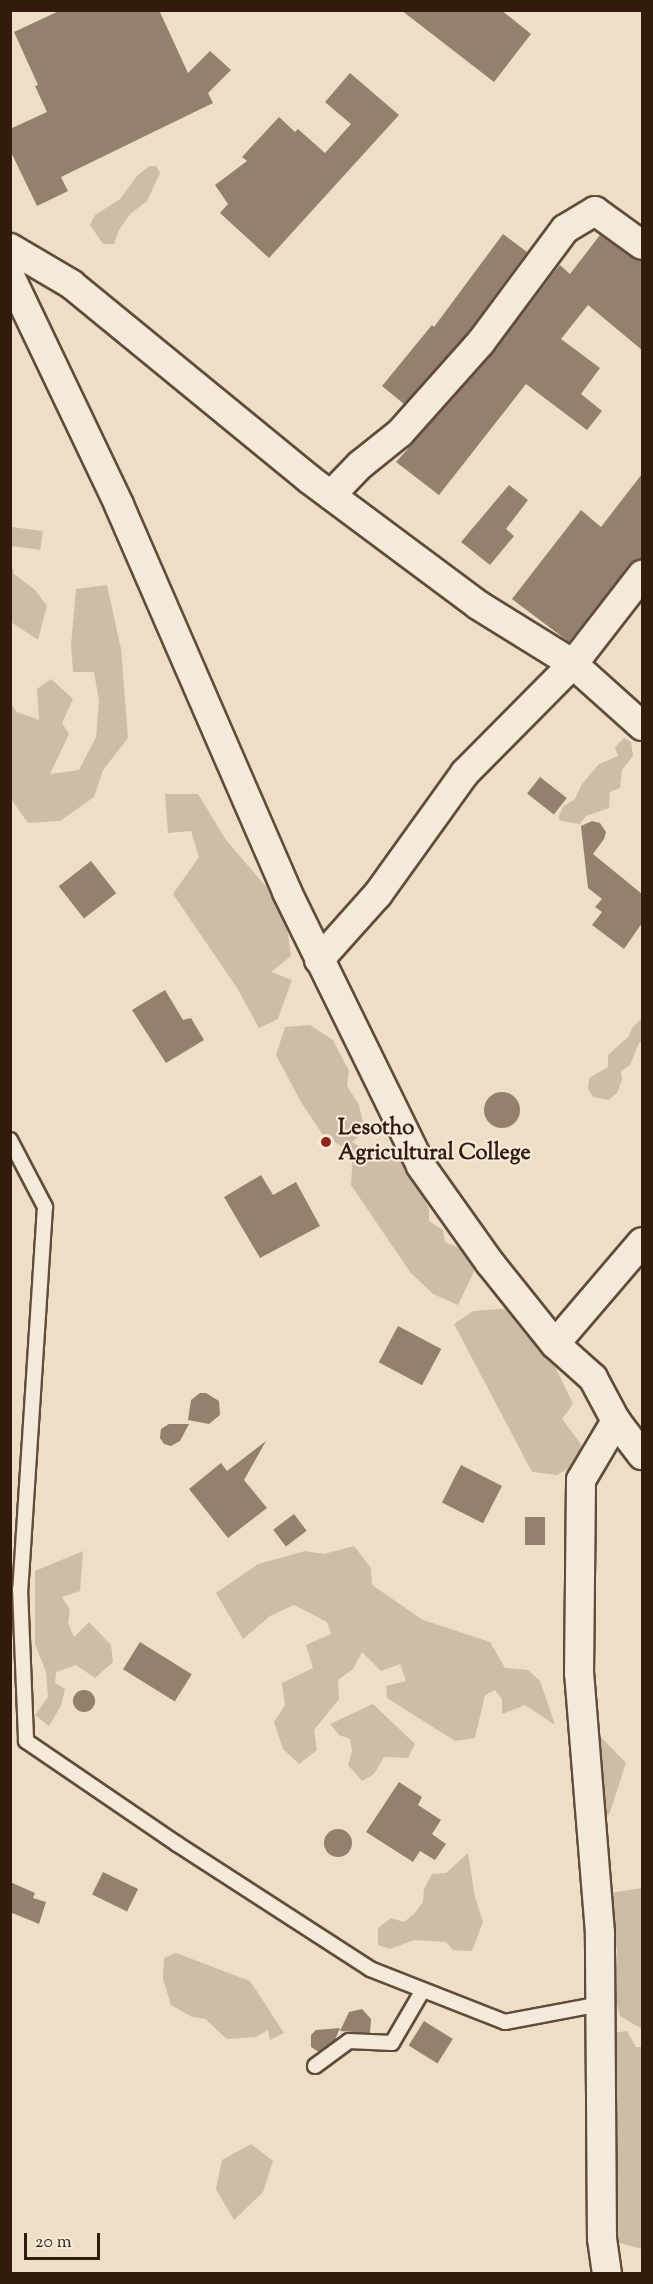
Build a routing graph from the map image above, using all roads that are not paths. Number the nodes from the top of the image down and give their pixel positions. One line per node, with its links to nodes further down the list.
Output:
1 (642, 245): 4 (street)
2 (10, 248): 4 (street)
3 (10, 276): 8 (street)
4 (331, 495): 6 (street)
5 (642, 575): 6 (street)
6 (573, 664): 7 (street); 8 (street)
7 (642, 726)
8 (319, 960): 11 (street)
9 (10, 1140): 14 (lane)
10 (642, 1242): 11 (street)
11 (555, 1344): 12 (street)
12 (616, 1421): 13 (street); 15 (street)
13 (642, 1455)
14 (423, 1990): 15 (lane); 16 (lane)
15 (601, 2004): 17 (street)
16 (315, 2066)
17 (607, 2274)

